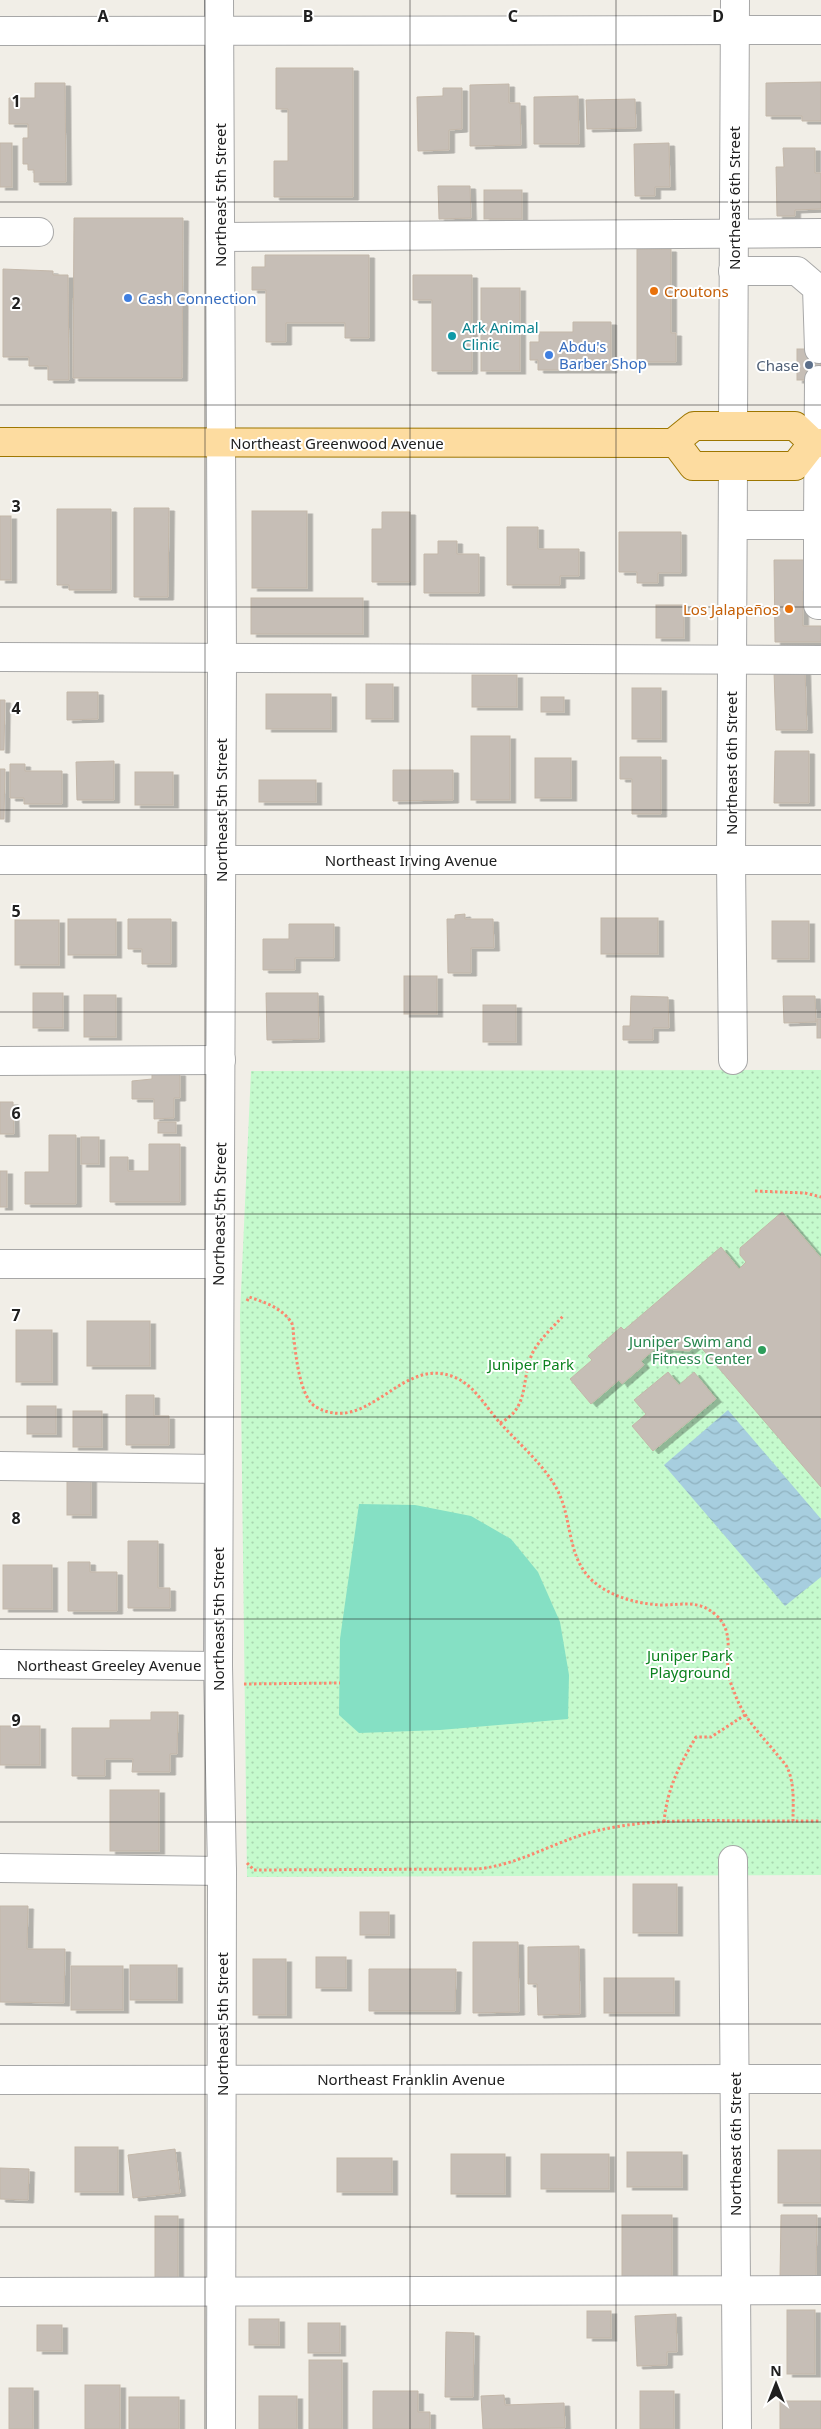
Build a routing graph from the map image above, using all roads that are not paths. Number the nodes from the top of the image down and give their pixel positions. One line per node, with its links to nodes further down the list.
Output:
1 (219, 0): 6 (street, Northeast 5th Street)
2 (735, 0): 3 (street, Northeast 6th Street)
3 (735, 29): 5 (street); 6 (street); 10 (street, Northeast 6th Street)
4 (0, 30): 6 (street)
5 (821, 30)
6 (219, 31): 11 (street, Northeast 5th Street)
7 (0, 232): 8 (street)
8 (39, 232)
9 (821, 233): 10 (street)
10 (734, 234): 11 (street); 12 (street, Northeast 6th Street)
11 (220, 237): 18 (street, Northeast 5th Street)
12 (734, 271): 13 (street); 15 (street, Northeast 6th Street)
13 (819, 349)
14 (819, 380): 19 (street)
15 (733, 426): 17 (main road); 19 (main road)
16 (0, 442): 18 (main road, Northeast Greenwood Avenue)
17 (675, 442): 18 (main road, Northeast Greenwood Avenue); 20 (main road)
18 (221, 443): 25 (street, Northeast 5th Street)
19 (818, 443): 20 (main road); 21 (street)
20 (733, 466): 22 (street, Northeast 6th Street)
21 (818, 524): 22 (street); 23 (street)
22 (733, 525): 26 (street, Northeast 6th Street)
23 (821, 604)
24 (0, 657): 25 (street)
25 (222, 660): 26 (street); 29 (street, Northeast 5th Street)
26 (732, 660): 27 (street); 30 (street, Northeast 6th Street)
27 (821, 660)
28 (0, 860): 29 (street, Northeast Irving Avenue)
29 (220, 860): 30 (street, Northeast Irving Avenue); 32 (street, Northeast 5th Street)
30 (730, 860): 31 (street, Northeast Irving Avenue); 33 (street, Northeast 6th Street)
31 (821, 860)
32 (221, 1060): 34 (street); 36 (street, Northeast 5th Street)
33 (733, 1060)
34 (0, 1061)
35 (0, 1264): 36 (street)
36 (218, 1264): 38 (street, Northeast 5th Street)
37 (0, 1466): 38 (street)
38 (218, 1469): 40 (street, Northeast 5th Street)
39 (0, 1664): 40 (street, Northeast Greeley Avenue)
40 (218, 1666): 42 (street, Northeast 5th Street)
41 (733, 1860): 47 (street, Northeast 6th Street)
42 (231, 1863): 43 (street); 44 (street, Northeast 5th Street)
43 (0, 1868)
44 (222, 2079): 46 (street, Northeast Franklin Avenue); 47 (street, Northeast Franklin Avenue); 51 (street, Northeast 5th Street)
45 (821, 2079): 47 (street, Northeast Franklin Avenue)
46 (0, 2080)
47 (735, 2080): 48 (street, Northeast 6th Street)
48 (736, 2290): 49 (street); 51 (street); 53 (street, Northeast 6th Street)
49 (821, 2290)
50 (0, 2292): 51 (street)
51 (220, 2292): 52 (street, Northeast 5th Street)
52 (221, 2429)
53 (737, 2429)

